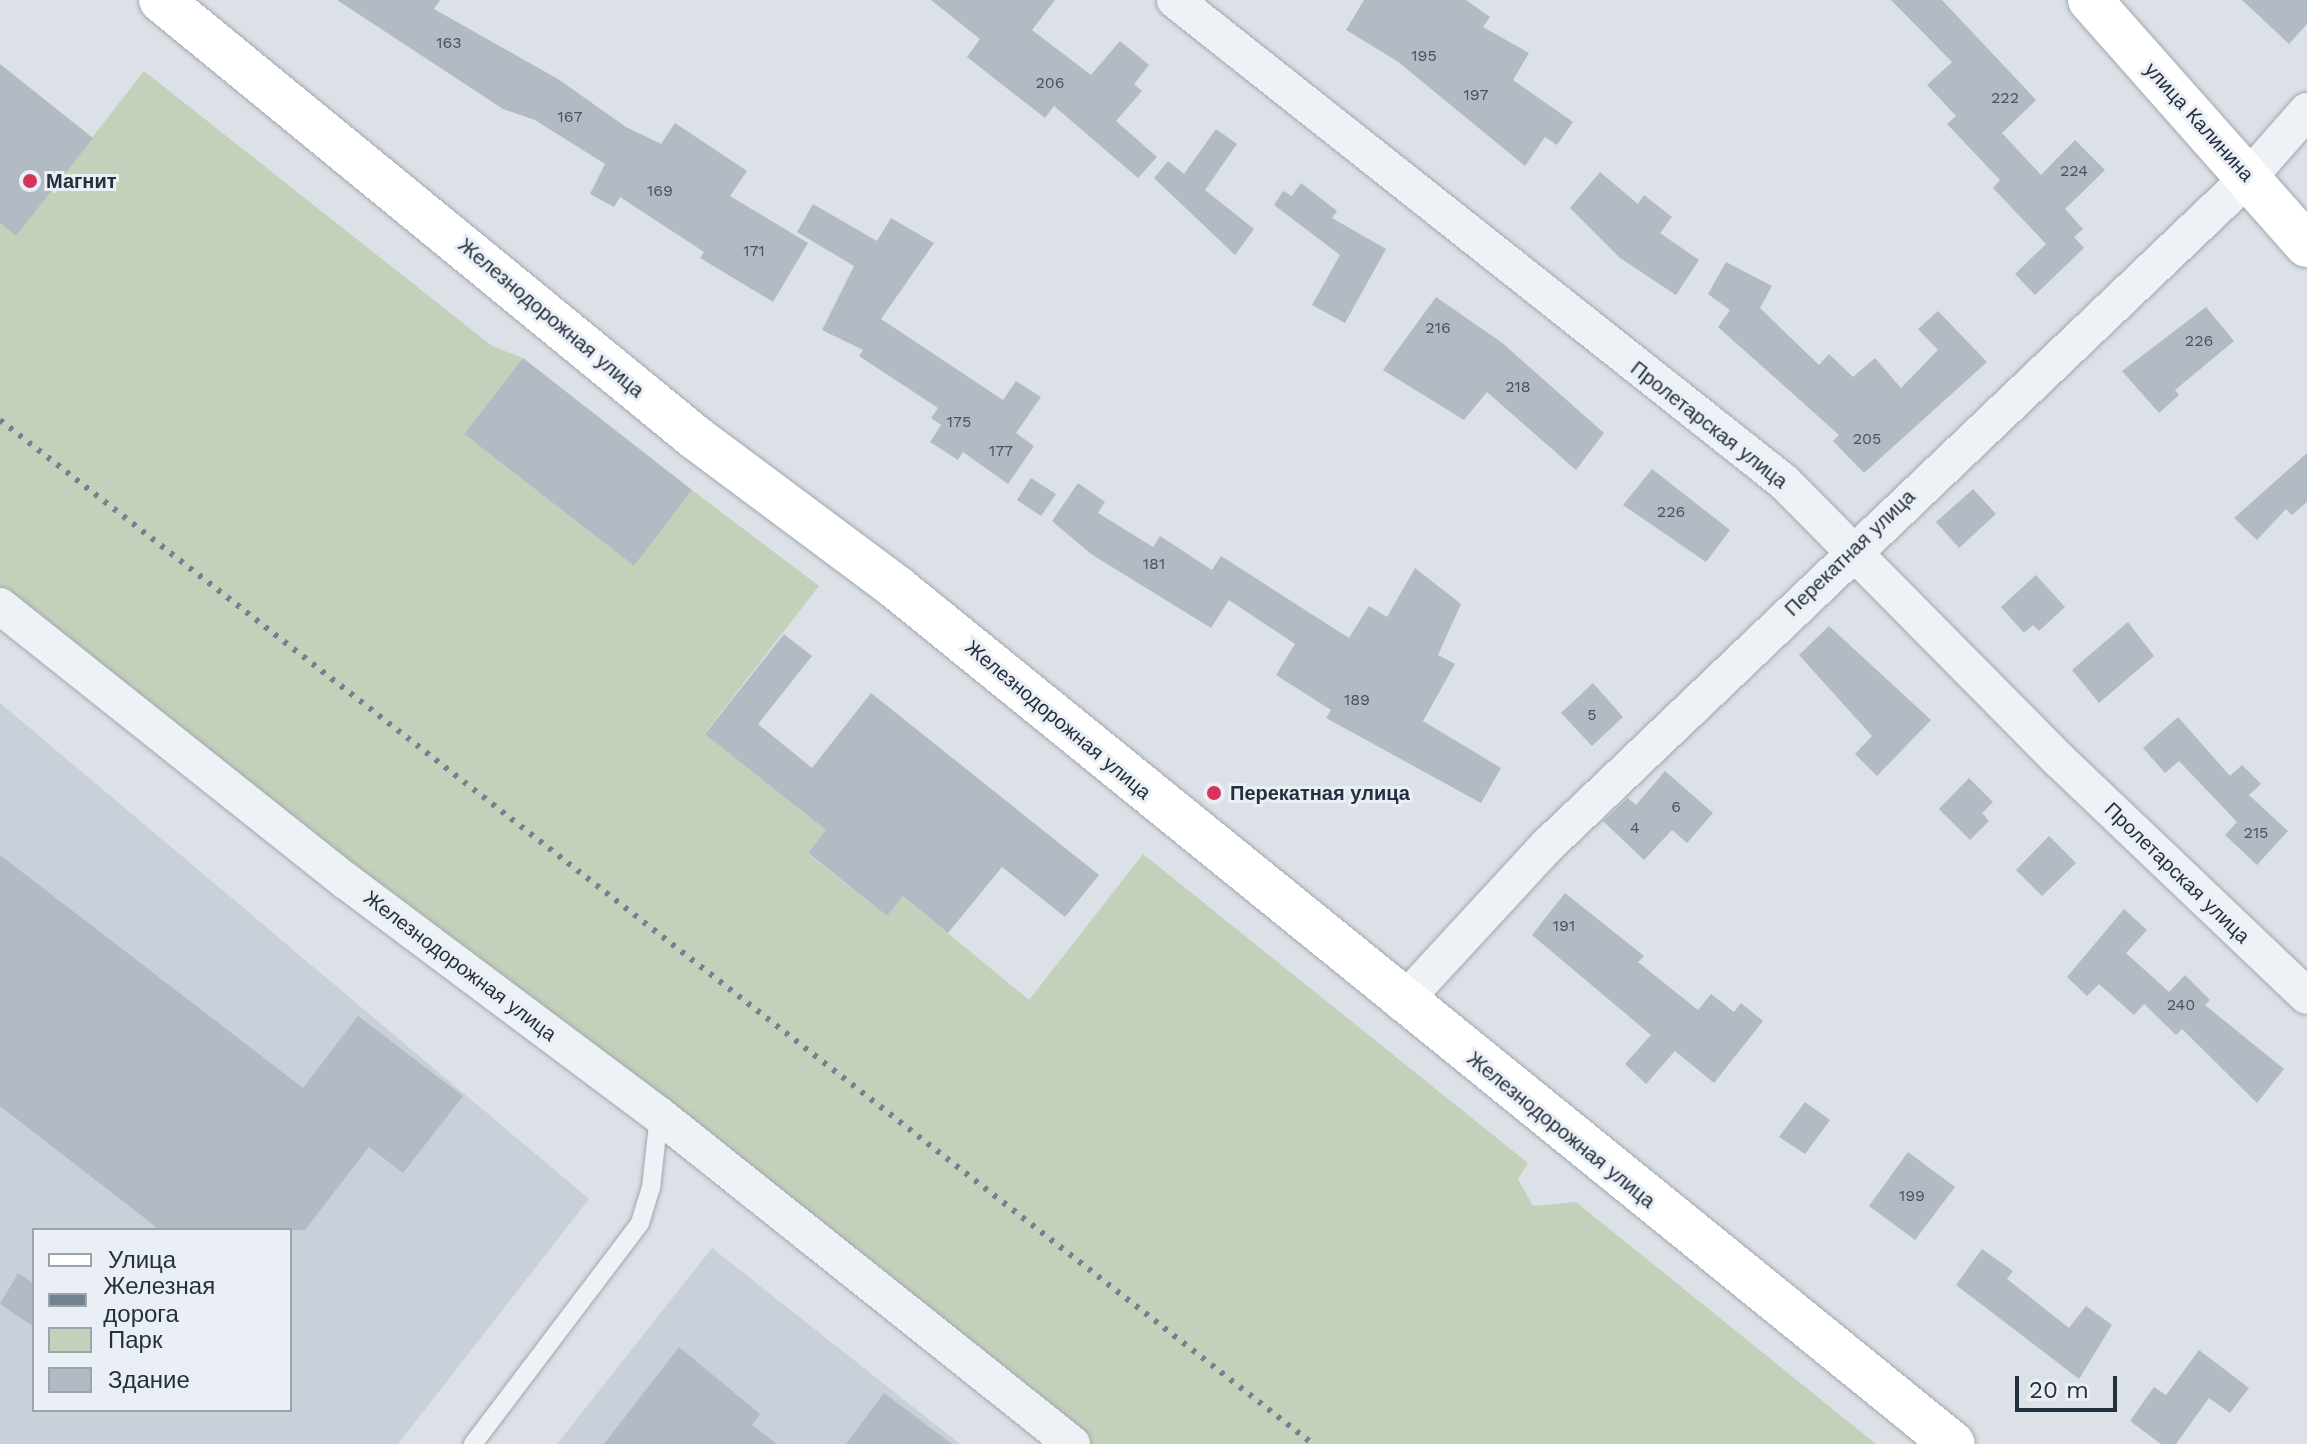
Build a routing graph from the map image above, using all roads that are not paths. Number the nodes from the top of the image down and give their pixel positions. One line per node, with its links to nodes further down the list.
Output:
1 (161, 0): 10 (street, Железнодорожная улица)
2 (1175, 0): 7 (street, Пролетарская улица)
3 (2090, 0): 5 (street, улица Калинина)
4 (2307, 111): 5 (street, Перекатная улица)
5 (2249, 177): 6 (street, улица Калинина); 7 (street, Перекатная улица)
6 (2307, 245)
7 (1851, 554): 9 (street, Пролетарская улица); 10 (street, Перекатная улица)
8 (0, 606): 11 (street, Железнодорожная улица)
9 (2307, 996)
10 (1402, 1003): 14 (street, Железнодорожная улица)
11 (659, 1115): 12 (lane); 13 (street, Железнодорожная улица)
12 (473, 1444)
13 (1072, 1444)
14 (1953, 1444)

